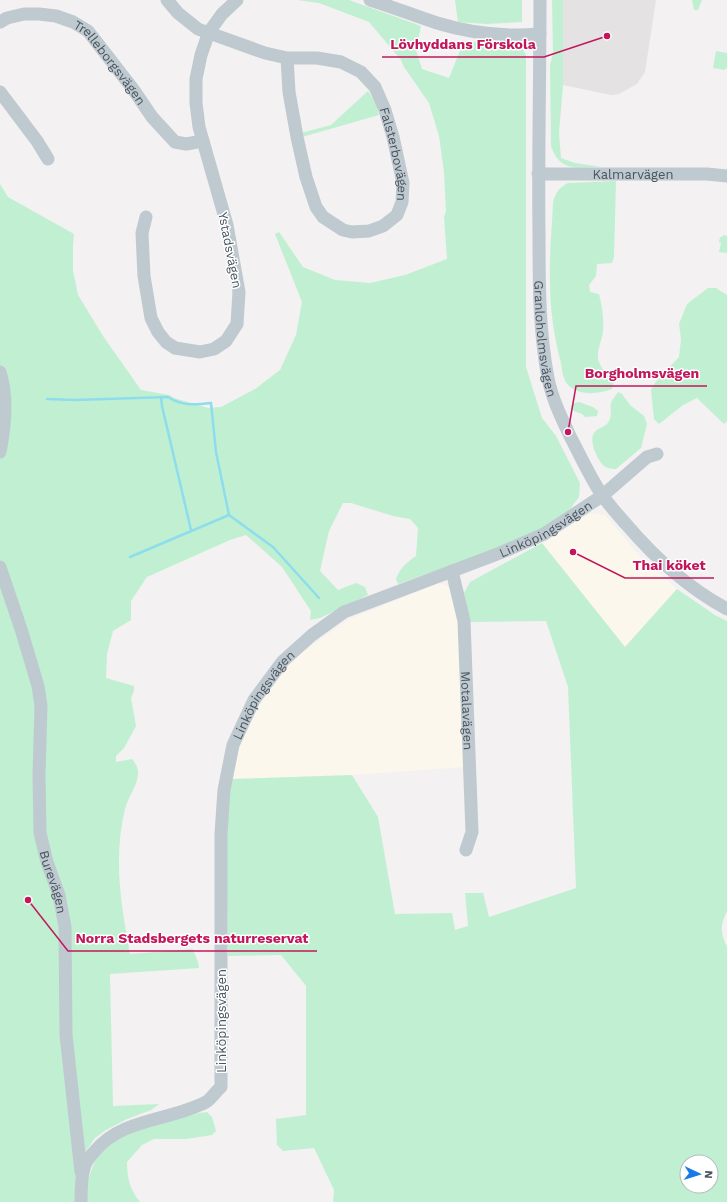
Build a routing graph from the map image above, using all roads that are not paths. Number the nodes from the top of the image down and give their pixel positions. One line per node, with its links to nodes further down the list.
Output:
1 (167, 0): 7 (street, Falsterbovägen)
2 (237, 0): 7 (street, Ystadsvägen)
3 (370, 0): 5 (street)
4 (540, 0): 8 (street, Granloholmsvägen)
5 (396, 4): 8 (street)
6 (0, 22): 11 (street, Trelleborgsvägen)
7 (209, 32): 9 (street, Falsterbovägen); 11 (street, Ystadsvägen)
8 (540, 34): 13 (street, Granloholmsvägen)
9 (287, 58): 9 (street, Falsterbovägen)
10 (0, 92): 12 (street)
11 (203, 141): 15 (street, Ystadsvägen)
12 (48, 159)
13 (538, 174): 14 (street, Kalmarvägen); 19 (street, Granloholmsvägen)
14 (727, 176)
15 (146, 217)
16 (0, 372): 17 (street)
17 (0, 452)
18 (657, 454): 19 (street, Linköpingsvägen)
19 (602, 496): 21 (street, Linköpingsvägen); 22 (street, Granloholmsvägen)
20 (0, 567): 24 (street, Burevägen)
21 (452, 571): 23 (street, Motalavägen); 24 (street, Linköpingsvägen)
22 (727, 609)
23 (466, 850)
24 (81, 1180): 25 (street, Burevägen)
25 (82, 1202)

